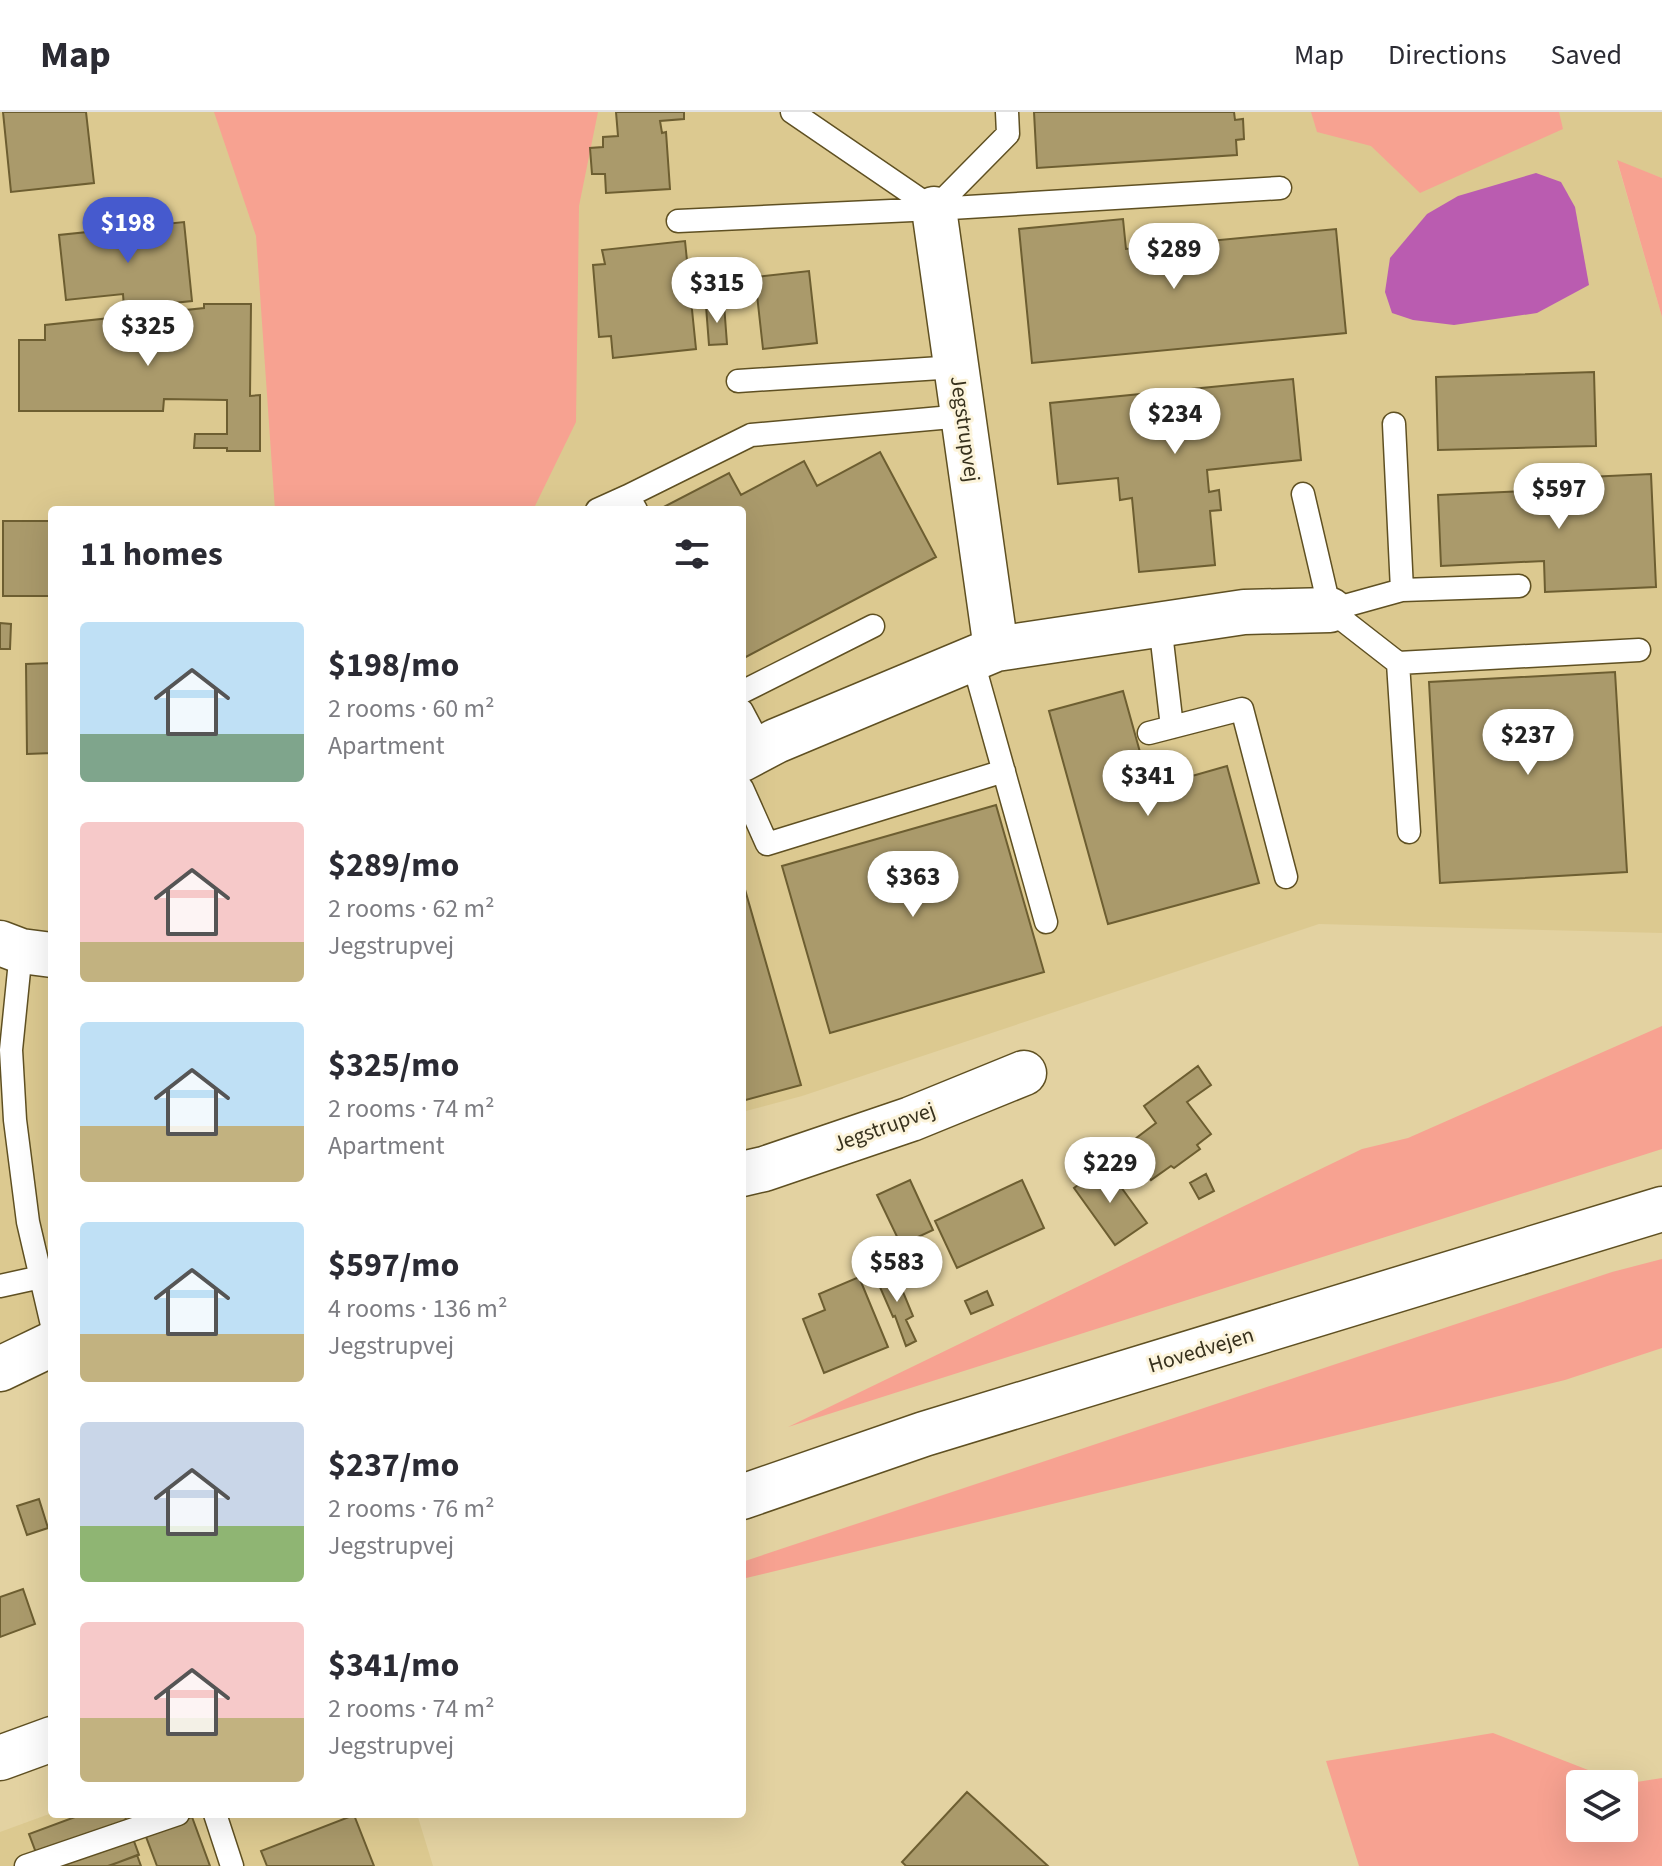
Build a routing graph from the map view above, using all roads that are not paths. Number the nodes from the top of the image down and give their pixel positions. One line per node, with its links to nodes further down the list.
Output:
1 (792, 112): 4 (lane)
2 (1007, 112): 4 (lane)
3 (1280, 188): 4 (lane)
4 (934, 209): 5 (lane); 6 (street, Jegstrupvej)
5 (678, 221)
6 (956, 367): 7 (lane); 8 (street, Jegstrupvej)
7 (738, 381)
8 (963, 416): 11 (lane); 18 (street, Jegstrupvej)
9 (1394, 424): 13 (lane)
10 (1303, 494): 14 (lane)
11 (632, 503)
12 (1519, 586): 13 (lane)
13 (1402, 590): 14 (lane)
14 (1330, 610): 15 (street); 19 (lane)
15 (1160, 624): 18 (street); 21 (lane)
16 (873, 626): 20 (lane)
17 (1639, 650): 19 (lane)
18 (984, 654): 24 (street); 25 (lane)
19 (1398, 663): 27 (lane)
20 (746, 690)
21 (1172, 727): 23 (lane); 28 (lane)
22 (746, 728): 24 (lane)
23 (1149, 733)
24 (752, 754)
25 (1004, 771): 26 (lane); 29 (lane)
26 (746, 797)
27 (1409, 832)
28 (1286, 877)
29 (1046, 922)
30 (24, 950): 32 (lane)
31 (1024, 1073): 33 (street, Jegstrupvej)
32 (8, 1123): 35 (lane)
33 (746, 1173)
34 (1662, 1209): 40 (street, Hovedvejen)
35 (41, 1277): 36 (lane); 37 (lane)
36 (0, 1286)
37 (48, 1308)
38 (48, 1346): 39 (street)
39 (0, 1369)
40 (746, 1496)
41 (48, 1740): 42 (street)
42 (0, 1758)
43 (164, 1818): 45 (lane)
44 (216, 1818): 46 (lane)
45 (26, 1866)
46 (232, 1866)

